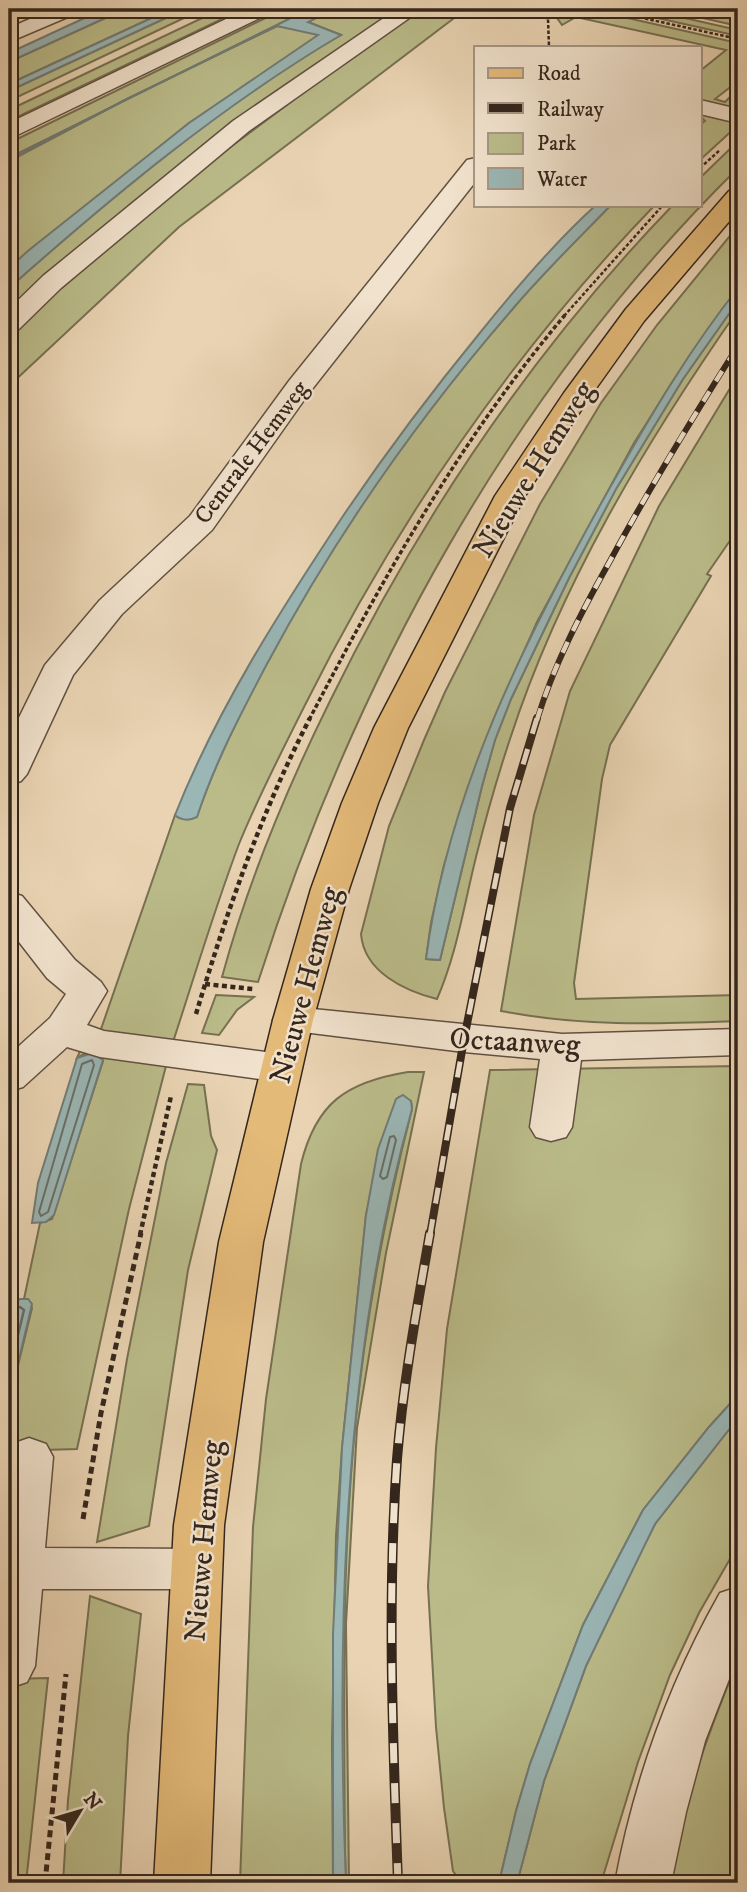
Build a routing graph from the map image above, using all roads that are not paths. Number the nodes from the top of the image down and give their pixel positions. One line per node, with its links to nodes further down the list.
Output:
1 (69, 9): 4 (street)
2 (263, 9): 7 (street)
3 (411, 9): 10 (street)
4 (9, 36)
5 (705, 108): 6 (street)
6 (738, 116)
7 (9, 132)
8 (474, 168): 11 (street, Centrale Hemweg)
9 (738, 196): 13 (main road, Nieuwe Hemweg)
10 (9, 323)
11 (9, 774)
12 (9, 904): 14 (street)
13 (293, 1020): 16 (street, Octaanweg); 17 (main road, Nieuwe Hemweg)
14 (59, 1030): 17 (street); 18 (street)
15 (738, 1042): 16 (street, Octaanweg)
16 (562, 1047): 19 (street)
17 (281, 1068): 22 (main road, Nieuwe Hemweg)
18 (9, 1077)
19 (551, 1127)
20 (29, 1457): 21 (street)
21 (13, 1568): 22 (street); 24 (street)
22 (196, 1569): 25 (main road, Nieuwe Hemweg)
23 (738, 1608): 26 (street)
24 (9, 1666)
25 (183, 1883)
26 (643, 1883)

